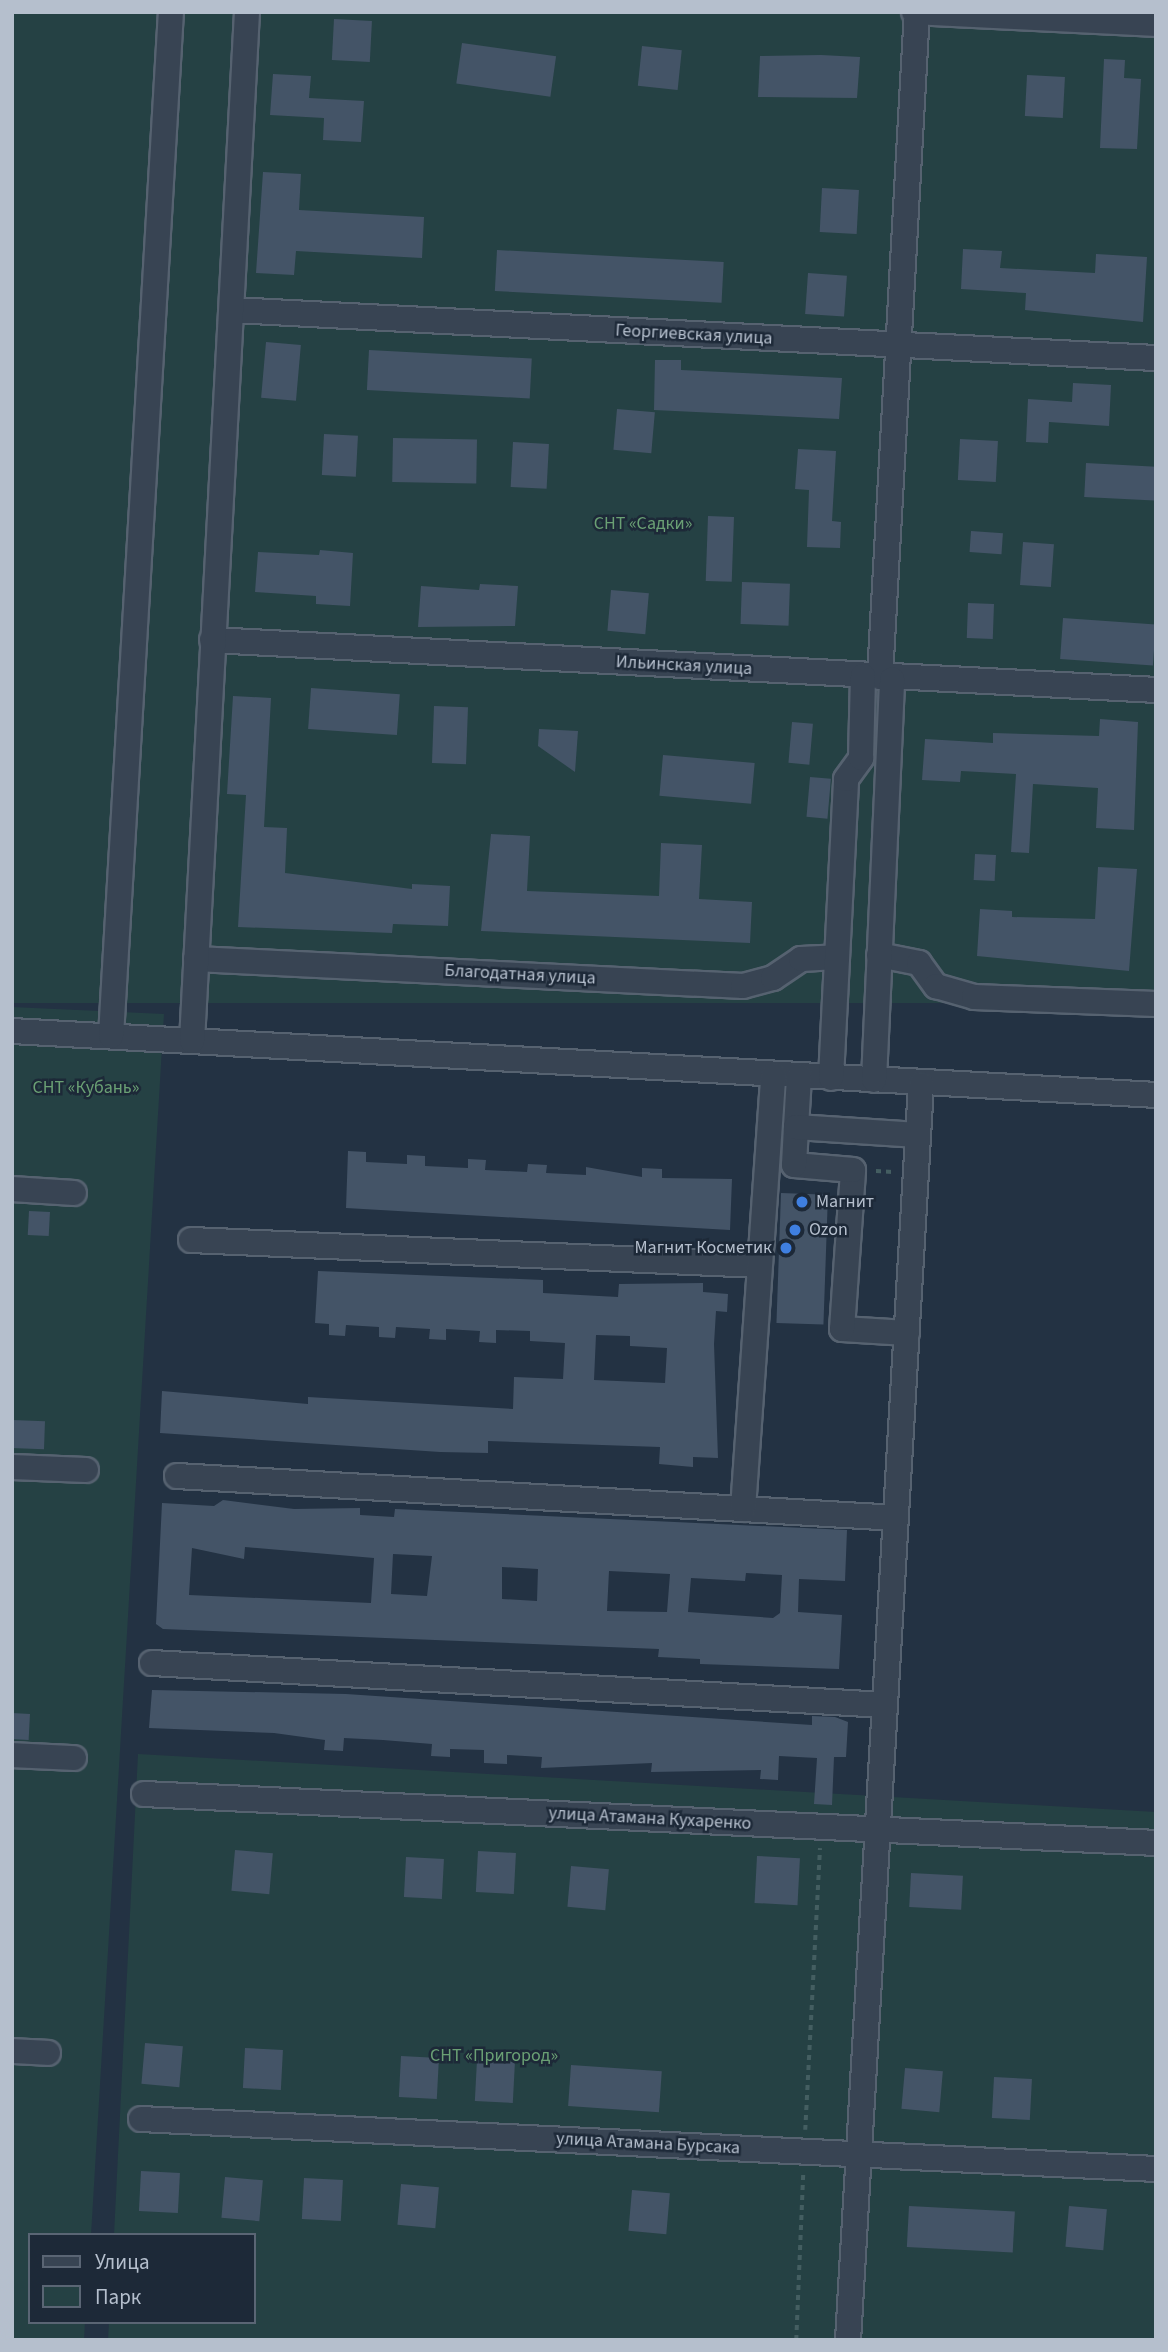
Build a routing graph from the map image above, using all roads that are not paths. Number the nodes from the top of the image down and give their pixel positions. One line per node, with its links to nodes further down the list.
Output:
1 (171, 12): 17 (street)
2 (247, 12): 6 (street)
3 (916, 12): 4 (street); 7 (street)
4 (1034, 15): 5 (street)
5 (1156, 24)
6 (233, 310): 7 (street, Георгиевская улица); 9 (street)
7 (899, 345): 8 (street, Георгиевская улица); 10 (street)
8 (1156, 358)
9 (212, 639): 10 (street, Ильинская улица); 14 (street)
10 (878, 677): 11 (street, Ильинская улица); 12 (street); 13 (street)
11 (1156, 690)
12 (879, 955): 15 (street); 22 (street)
13 (837, 957): 14 (street, Благодатная улица); 21 (street)
14 (196, 958): 18 (street)
15 (1156, 1004)
16 (12, 1031): 17 (street)
17 (111, 1036): 18 (street)
18 (192, 1041): 19 (street)
19 (773, 1075): 20 (street); 30 (street)
20 (799, 1076): 21 (street); 25 (street)
21 (831, 1078): 22 (street)
22 (874, 1080): 23 (street)
23 (921, 1084): 24 (street); 26 (street)
24 (1156, 1095)
25 (796, 1127): 26 (street); 31 (street)
26 (919, 1135): 31 (street)
27 (12, 1189): 28 (street)
28 (74, 1193)
29 (191, 1240): 30 (street)
30 (759, 1265): 35 (street)
31 (907, 1333): 36 (street)
32 (12, 1467): 33 (street)
33 (86, 1470)
34 (177, 1476): 35 (street)
35 (743, 1509): 36 (street)
36 (896, 1518): 38 (street)
37 (152, 1663): 38 (street)
38 (885, 1705): 42 (street)
39 (12, 1755): 40 (street)
40 (74, 1758)
41 (144, 1794): 42 (street, улица Атамана Кухаренко)
42 (878, 1829): 43 (street, улица Атамана Кухаренко); 47 (street)
43 (1156, 1843)
44 (12, 2052): 45 (street)
45 (48, 2053)
46 (141, 2119): 47 (street, улица Атамана Бурсака)
47 (857, 2153): 48 (street, улица Атамана Бурсака); 49 (street)
48 (1156, 2169)
49 (848, 2340)

